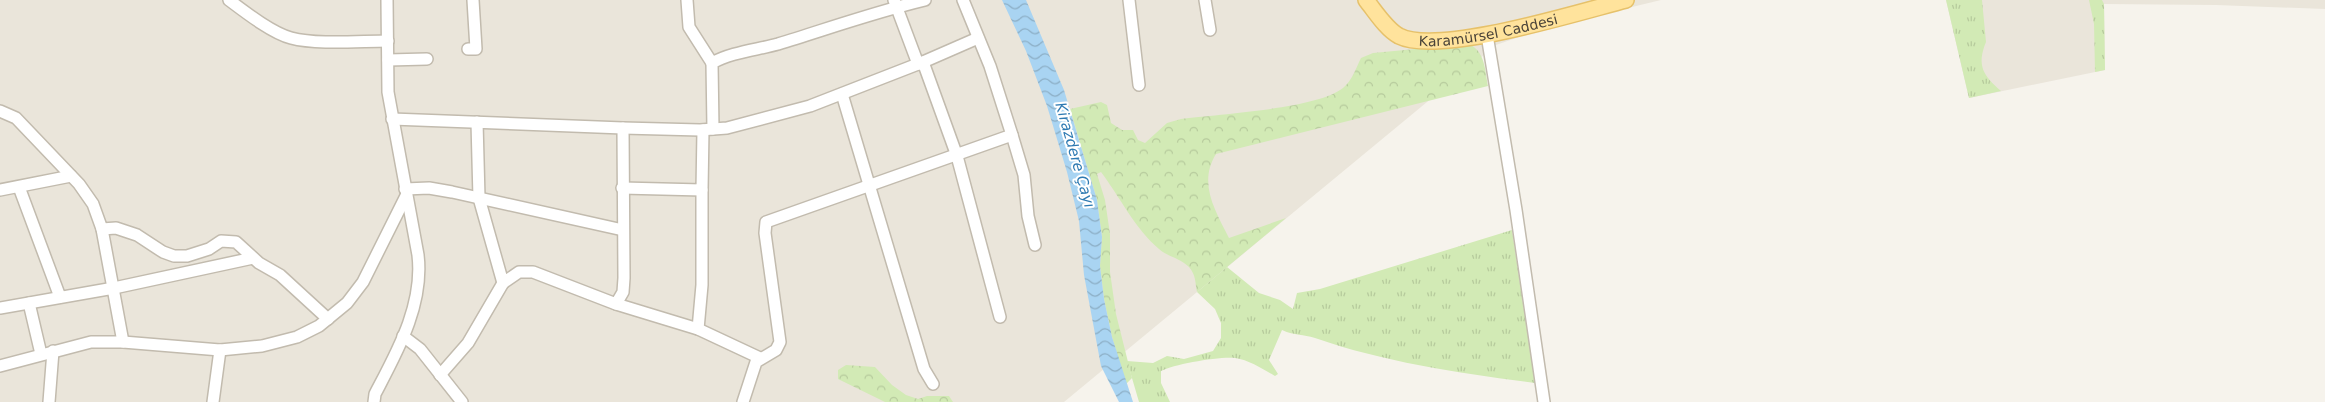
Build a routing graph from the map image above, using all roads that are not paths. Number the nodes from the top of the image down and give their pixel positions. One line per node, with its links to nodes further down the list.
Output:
1 (229, 0): 15 (street)
2 (387, 0): 15 (street)
3 (473, 0): 16 (street)
4 (687, 0): 19 (street)
5 (925, 0): 11 (street)
6 (963, 0): 14 (street)
7 (1129, 0): 21 (street)
8 (1205, 0): 12 (street)
9 (1366, 0): 13 (main road, Karamürsel Caddesi)
10 (1626, 0): 13 (main road, Karamürsel Caddesi)
11 (895, 4): 19 (street); 20 (street)
12 (1210, 30)
13 (1487, 35): 65 (street)
14 (978, 38): 20 (street); 28 (street)
15 (388, 41): 18 (street)
16 (468, 49)
17 (427, 59): 18 (street)
18 (388, 60): 24 (street)
19 (712, 63): 27 (street)
20 (921, 63): 22 (street); 29 (street)
21 (1139, 85)
22 (842, 94): 27 (street); 32 (street)
23 (0, 111): 30 (street)
24 (392, 119): 25 (street); 36 (street)
25 (476, 122): 26 (street); 37 (street)
26 (622, 128): 27 (street); 33 (street)
27 (708, 129): 35 (street)
28 (1012, 135): 29 (street); 40 (street)
29 (957, 156): 32 (street); 48 (street)
30 (72, 176): 31 (street); 38 (street)
31 (19, 187): 34 (street); 44 (street)
32 (869, 187): 56 (street); 59 (street)
33 (622, 188): 35 (street); 39 (street)
34 (0, 190)
35 (702, 190): 50 (street)
36 (406, 193): 37 (street); 49 (street); 51 (street)
37 (479, 198): 39 (street); 42 (street)
38 (102, 229): 41 (street); 43 (street)
39 (623, 230): 46 (street)
40 (1035, 245)
41 (254, 258): 43 (street); 49 (street)
42 (503, 283): 46 (street); 58 (street)
43 (114, 288): 44 (street); 52 (street)
44 (60, 297): 45 (street)
45 (29, 303): 47 (street); 55 (street)
46 (616, 304): 50 (street)
47 (0, 308)
48 (1000, 317)
49 (328, 319): 53 (street)
50 (698, 329): 56 (street)
51 (403, 336): 58 (street); 62 (street)
52 (123, 342): 53 (street); 54 (street)
53 (220, 350): 61 (street)
54 (53, 351): 55 (street); 60 (street)
55 (42, 354): 57 (street)
56 (760, 358): 64 (street)
57 (0, 366)
58 (440, 375): 63 (street)
59 (933, 384)
60 (48, 402)
61 (212, 402)
62 (374, 402)
63 (462, 402)
64 (742, 402)
65 (1544, 402)

